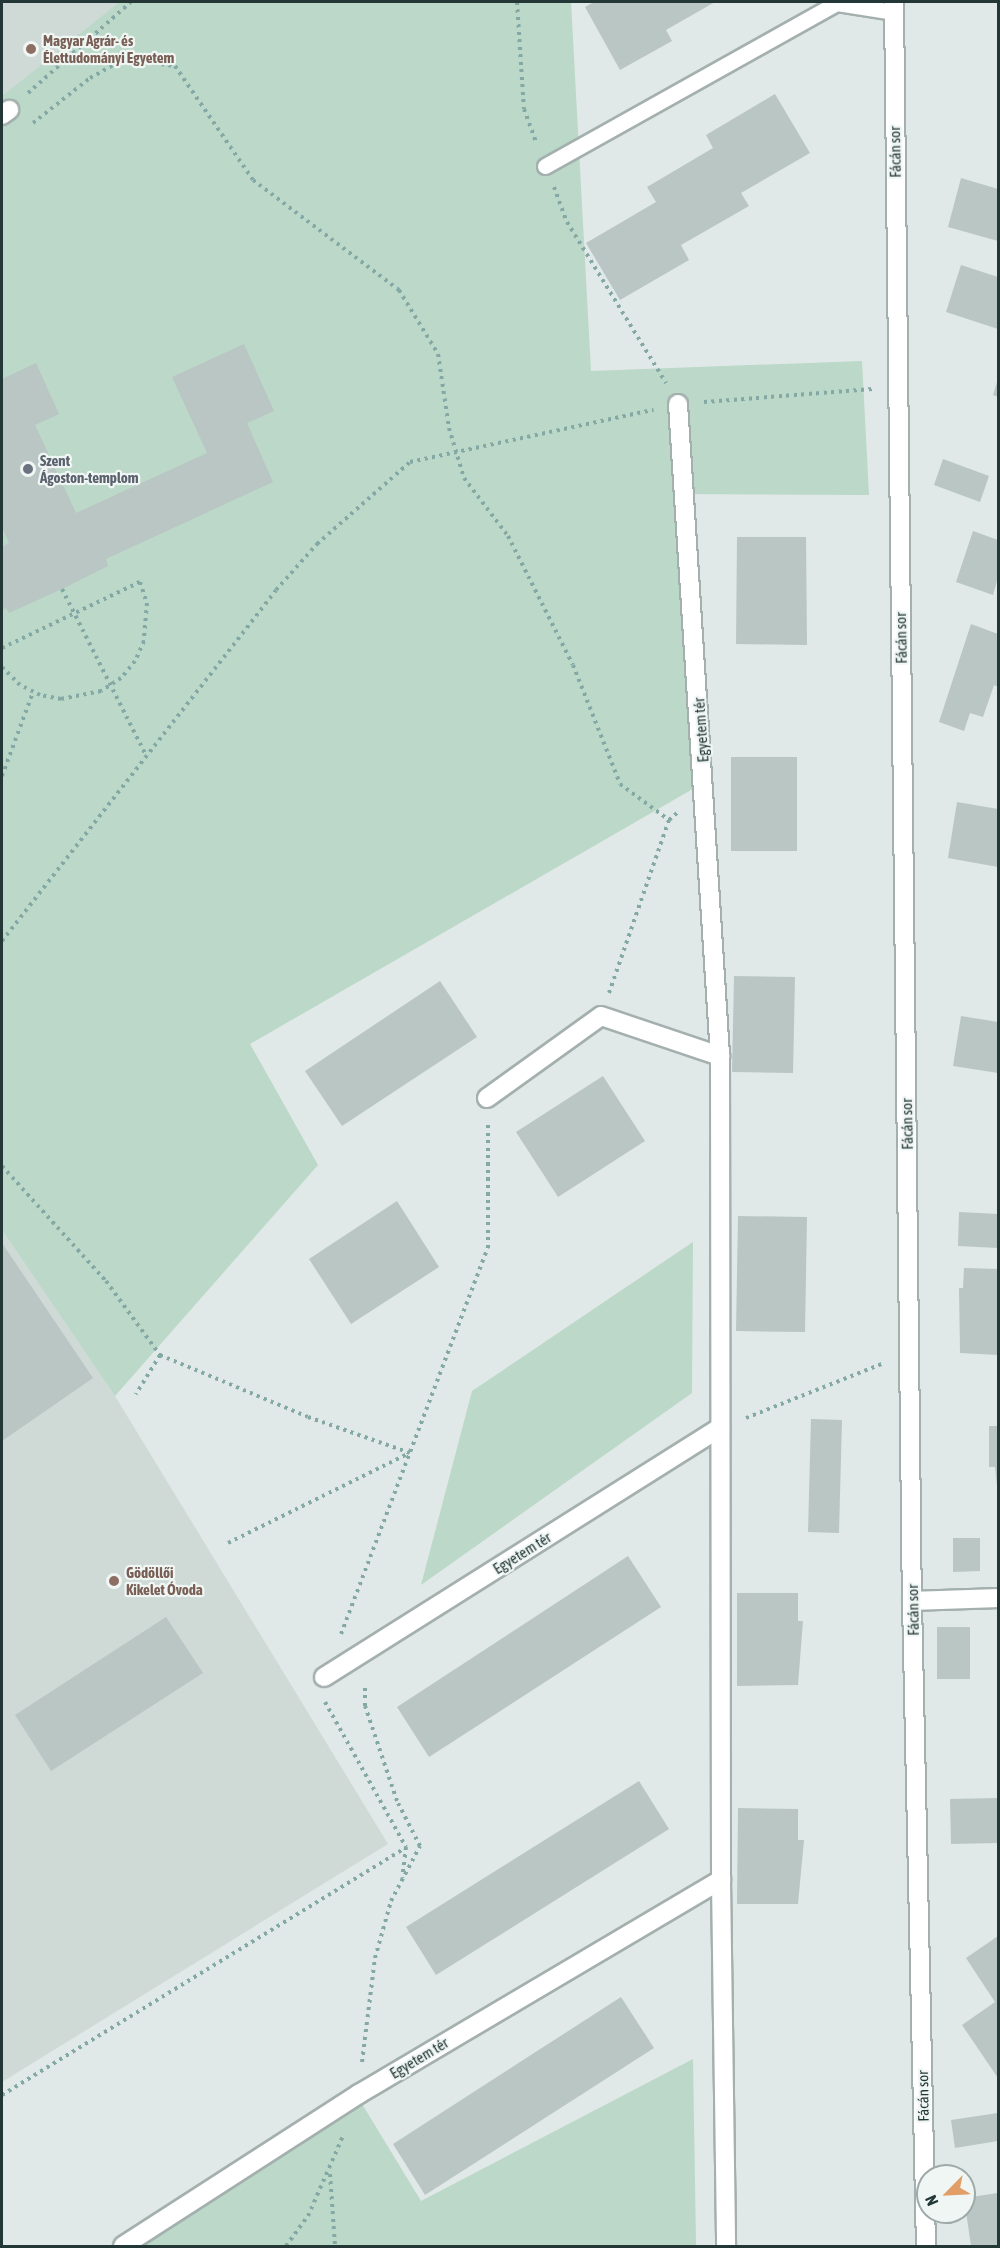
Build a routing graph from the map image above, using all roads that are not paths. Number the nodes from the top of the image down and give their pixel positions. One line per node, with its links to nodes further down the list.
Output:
1 (894, 7): 2 (lane); 8 (street, Fácán sor)
2 (545, 166)
3 (678, 404): 4 (street, Egyetem tér)
4 (720, 1056): 5 (street); 6 (street, Egyetem tér)
5 (487, 1098)
6 (720, 1428): 9 (street, Egyetem tér); 10 (street, Egyetem tér)
7 (999, 1598): 8 (street)
8 (912, 1600): 13 (street, Fácán sor)
9 (322, 1685)
10 (721, 1880): 11 (street, Egyetem tér); 12 (street, Egyetem tér)
11 (123, 2247)
12 (726, 2247)
13 (926, 2247)

